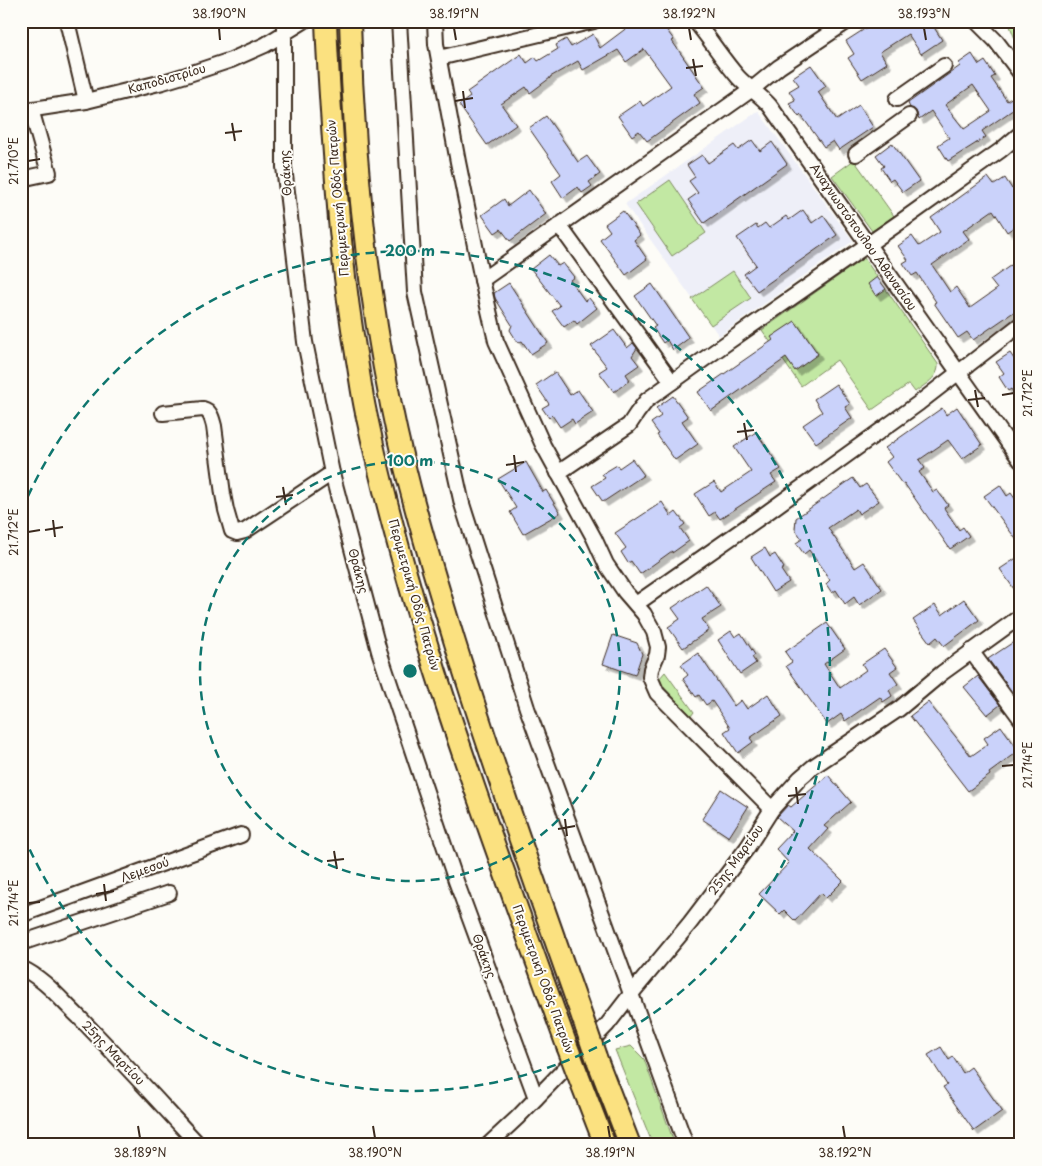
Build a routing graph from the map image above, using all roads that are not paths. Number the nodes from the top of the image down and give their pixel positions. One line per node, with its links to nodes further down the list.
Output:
1 (67, 21): 17 (street)
2 (304, 21): 11 (street, Καποδιστρίου)
3 (350, 21): 48 (highway, Περιμετρική Οδός Πατρών, bridge)
4 (399, 21): 43 (street)
5 (434, 21): 12 (street)
6 (594, 21): 12 (street)
7 (696, 21): 15 (street, Αναγνωστόπουλου Αθανασίου)
8 (848, 21): 15 (street)
9 (976, 21): 14 (street)
10 (326, 24): 47 (highway, Περιμετρική Οδός Πατρών, bridge)
11 (283, 28): 17 (street, Καποδιστρίου); 31 (street, Θράκης)
12 (439, 58): 25 (street)
13 (944, 66): 16 (street)
14 (1021, 74)
15 (751, 90): 23 (street); 24 (street, Αναγνωστόπουλου Αθανασίου)
16 (897, 99)
17 (86, 101): 18 (street, Καποδιστρίου)
18 (26, 110): 22 (street)
19 (909, 116): 21 (street)
20 (1021, 132): 24 (street)
21 (856, 154)
22 (21, 179)
23 (560, 225): 25 (street); 28 (street)
24 (868, 244): 27 (street, Αναγνωστόπουλου Αθανασίου); 28 (street)
25 (482, 280): 32 (street)
26 (1021, 324): 27 (street)
27 (959, 373): 30 (street, Αναγνωστόπουλου Αθανασίου); 33 (street)
28 (672, 382): 32 (street)
29 (163, 413): 31 (street)
30 (1021, 461)
31 (332, 472): 44 (street, Θράκης)
32 (558, 473): 33 (street)
33 (636, 604): 37 (street)
34 (1021, 616): 35 (street, 25ης Μαρτίου)
35 (971, 651): 36 (street); 37 (street, 25ης Μαρτίου)
36 (1021, 719)
37 (772, 809): 43 (street, 25ης Μαρτίου)
38 (241, 835): 40 (street, Λεμεσού)
39 (169, 893): 41 (street)
40 (21, 915)
41 (21, 943)
42 (21, 968): 45 (street, 25ης Μαρτίου)
43 (631, 994): 44 (street, 25ης Μαρτίου); 49 (street)
44 (536, 1098): 46 (street, 25ης Μαρτίου)
45 (199, 1145)
46 (488, 1145)
47 (605, 1145)
48 (630, 1145)
49 (686, 1145)

